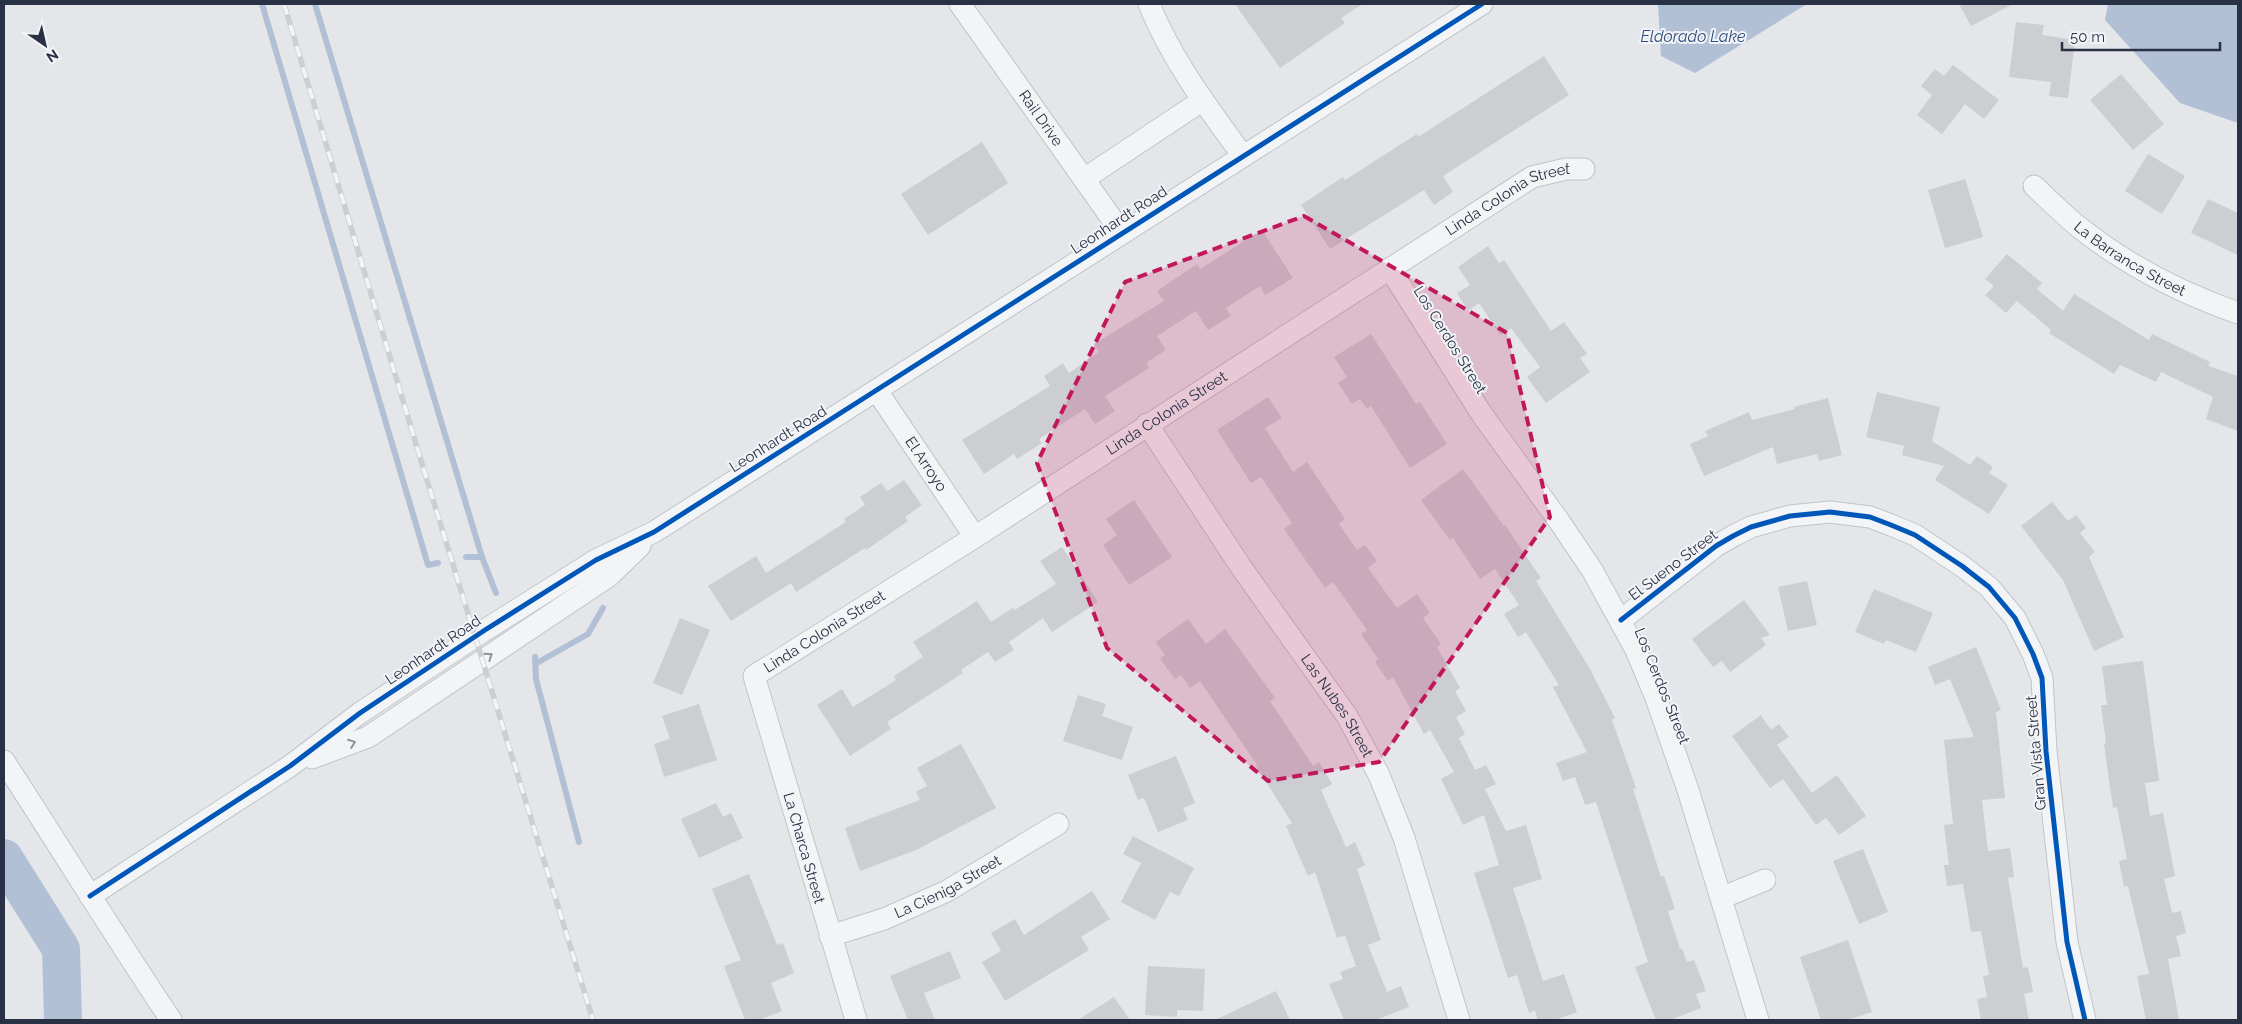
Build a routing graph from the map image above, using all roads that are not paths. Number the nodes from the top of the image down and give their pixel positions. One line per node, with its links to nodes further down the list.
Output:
1 (960, 4): 7 (street, Rail Drive)
2 (1149, 4): 4 (street)
3 (1482, 4): 5 (street, Leonhardt Road)
4 (1203, 100): 5 (street); 7 (street)
5 (1243, 156): 9 (street, Leonhardt Road)
6 (1584, 170): 10 (street, Linda Colonia Street)
7 (1084, 179): 9 (street, Rail Drive)
8 (2034, 186): 11 (street, La Barranca Street)
9 (1122, 233): 12 (street, Leonhardt Road)
10 (1390, 268): 13 (street, Linda Colonia Street); 16 (street, Los Cerdos Street)
11 (2238, 313)
12 (877, 392): 15 (street, El Arroyo); 21 (street, Leonhardt Road)
13 (1147, 424): 15 (street, Linda Colonia Street); 26 (street, Las Nubes Street)
14 (1915, 535): 16 (street, El Sueno Street); 28 (street, Gran Vista Street)
15 (975, 536): 17 (street, Linda Colonia Street)
16 (1621, 620): 22 (street, Los Cerdos Street)
17 (754, 676): 23 (street, La Charca Street)
18 (4, 761): 21 (street)
19 (1058, 824): 23 (street, La Cieniga Street)
20 (1765, 880): 22 (street)
21 (90, 896): 24 (street)
22 (1721, 898): 27 (street, Los Cerdos Street)
23 (830, 936): 25 (street, La Charca Street)
24 (171, 1020)
25 (856, 1020)
26 (1459, 1020)
27 (1758, 1020)
28 (2084, 1020)

